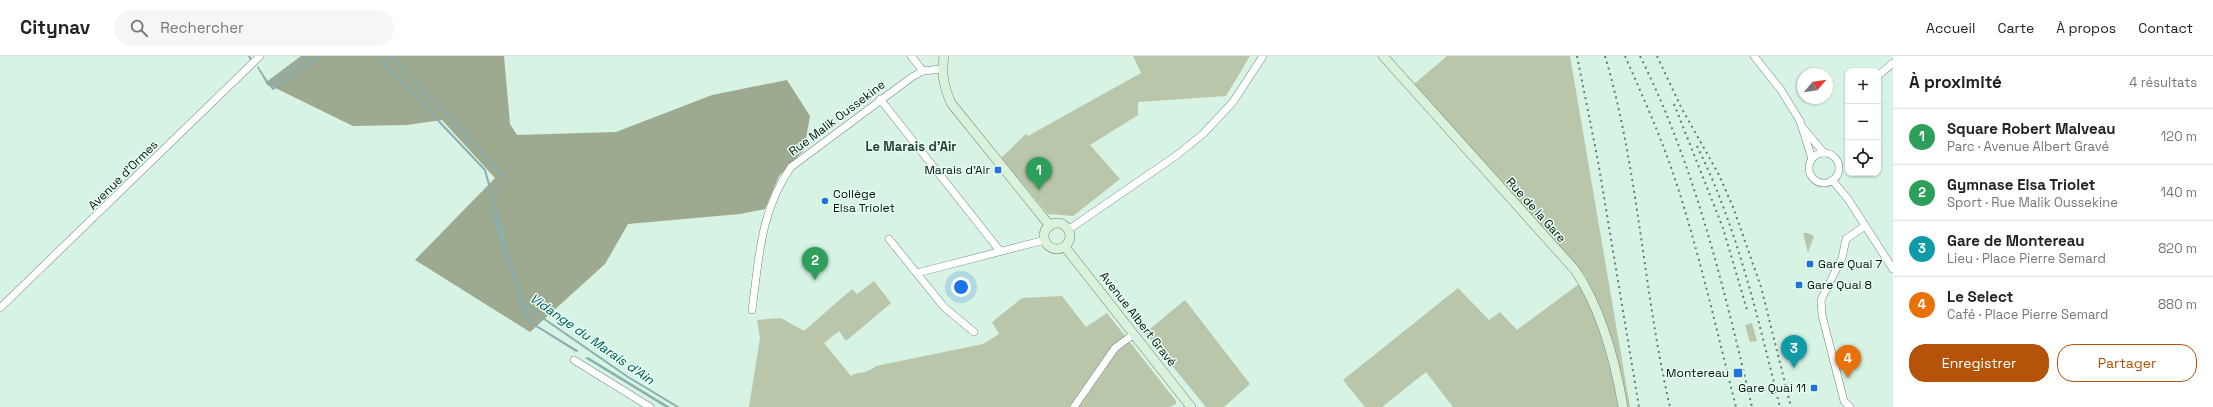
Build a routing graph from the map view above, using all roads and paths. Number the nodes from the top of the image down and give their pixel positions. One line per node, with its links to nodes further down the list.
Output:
1 (260, 56): 25 (street, Avenue d'Ormes)
2 (911, 56): 9 (street)
3 (944, 56): 8 (street)
4 (1263, 56): 18 (street)
5 (1383, 56): 33 (street, Rue de la Gare)
6 (1754, 56): 12 (street)
7 (1893, 63): 10 (street)
8 (941, 69): 9 (street); 16 (street)
9 (923, 70): 11 (street, Rue Malik Oussekine)
10 (1881, 73)
11 (880, 99): 22 (street); 26 (street, Rue Malik Oussekine)
12 (1804, 129): 13 (street); 14 (street)
13 (1824, 153): 14 (street); 15 (street)
14 (1812, 159): 15 (street)
15 (1832, 180): 17 (street)
16 (1050, 226): 18 (street); 20 (street)
17 (1865, 226): 23 (street); 34 (street)
18 (1068, 230): 21 (street)
19 (888, 239): 24 (street)
20 (1045, 240): 21 (street); 22 (street)
21 (1065, 247): 28 (street, Avenue Albert Gravé)
22 (1000, 251): 24 (street)
23 (1893, 270)
24 (917, 273): 27 (street)
25 (0, 308)
26 (752, 310)
27 (974, 332)
28 (1134, 334): 30 (street, Avenue Albert Gravé); 32 (street)
29 (574, 360): 31 (street)
30 (1188, 406)
31 (650, 407)
32 (1074, 407)
33 (1623, 407)
34 (1850, 407)

